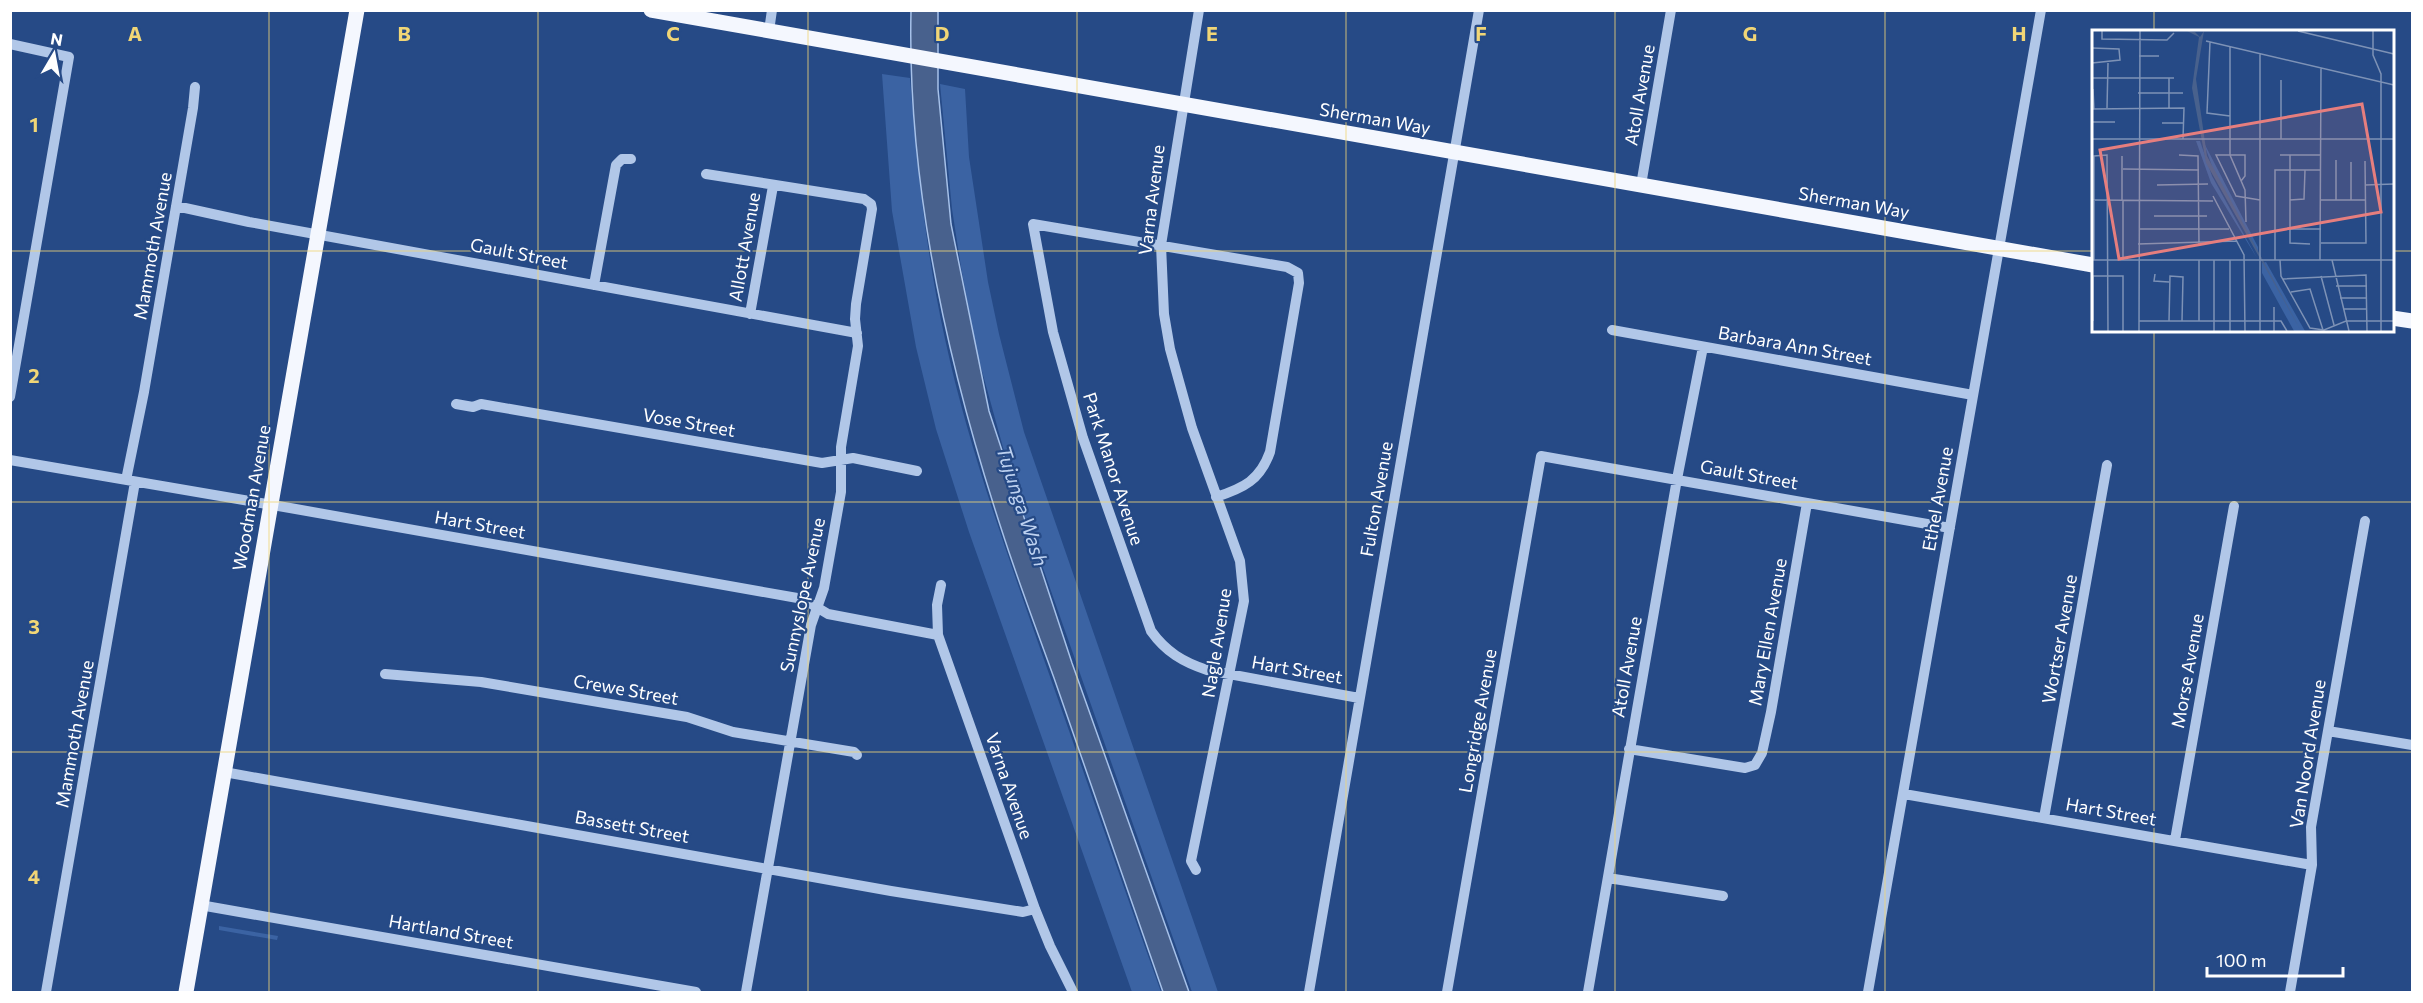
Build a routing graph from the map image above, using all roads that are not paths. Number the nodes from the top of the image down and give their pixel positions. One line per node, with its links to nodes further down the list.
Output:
1 (357, 10): 18 (main road, Woodman Avenue)
2 (651, 10): 8 (main road, Sherman Way)
3 (772, 10): 8 (street)
4 (1199, 10): 11 (street, Varna Avenue)
5 (1479, 10): 12 (street, Fulton Avenue)
6 (1671, 10): 15 (street, Atoll Avenue)
7 (2041, 10): 20 (street, Ethel Avenue)
8 (769, 31): 11 (main road, Sherman Way)
9 (10, 44): 30 (street)
10 (195, 87): 17 (street, Mammoth Avenue)
11 (1182, 105): 12 (main road, Sherman Way); 19 (street, Varna Avenue)
12 (1454, 152): 15 (main road, Sherman Way); 50 (street, Fulton Avenue)
13 (631, 159): 22 (street)
14 (706, 174): 16 (street)
15 (1641, 185): 20 (main road, Sherman Way)
16 (773, 186): 23 (street, Allott Avenue); 27 (street, Sunnyslope Avenue)
17 (176, 206): 18 (street, Gault Street); 38 (street, Mammoth Avenue)
18 (318, 235): 22 (street, Gault Street); 41 (main road, Woodman Avenue)
19 (1161, 245): 39 (street, Varna Avenue); 39 (street); 48 (street, Park Manor Avenue)
20 (1999, 249): 21 (main road, Sherman Way); 29 (street, Ethel Avenue)
21 (2092, 265)
22 (594, 285): 23 (street, Gault Street)
23 (750, 314): 27 (street, Gault Street)
24 (2393, 318): 25 (main road)
25 (2412, 321)
26 (1612, 330): 28 (street, Barbara Ann Street)
27 (857, 333): 34 (street, Sunnyslope Avenue)
28 (1703, 347): 29 (street, Barbara Ann Street); 37 (street, Atoll Avenue)
29 (1973, 394): 44 (street, Ethel Avenue)
30 (10, 397)
31 (456, 404): 34 (street, Vose Street)
32 (1541, 456): 37 (street, Gault Street); 73 (street, Longridge Avenue)
33 (10, 460): 38 (street, Hart Street)
34 (840, 460): 36 (street, Vose Street); 46 (street, Sunnyslope Avenue)
35 (2107, 465): 58 (street, Wortser Avenue)
36 (917, 471)
37 (1677, 478): 40 (street, Gault Street); 54 (street, Atoll Avenue)
38 (130, 481): 41 (street, Hart Street); 67 (street, Mammoth Avenue)
39 (1216, 497): 48 (street, Nagle Avenue)
40 (1807, 502): 44 (street, Gault Street); 54 (street, Mary Ellen Avenue)
41 (271, 504): 46 (street, Hart Street); 56 (main road, Woodman Avenue)
42 (2234, 506): 59 (street, Morse Avenue)
43 (2365, 521): 51 (street, Van Noord Avenue)
44 (1950, 528): 57 (street, Ethel Avenue)
45 (941, 585): 47 (street, Varna Avenue)
46 (817, 606): 47 (street, Hart Street); 52 (street, Sunnyslope Avenue)
47 (939, 635): 66 (street, Varna Avenue)
48 (1230, 674): 50 (street, Hart Street); 62 (street, Nagle Avenue)
49 (385, 675): 52 (street, Crewe Street)
50 (1359, 698): 72 (street, Fulton Avenue)
51 (2328, 731): 53 (street); 60 (street, Van Noord Avenue)
52 (792, 741): 55 (street, Crewe Street); 61 (street, Sunnyslope Avenue)
53 (2412, 745)
54 (1629, 749): 63 (street, Atoll Avenue)
55 (857, 755)
56 (224, 772): 61 (street, Bassett Street); 65 (main road, Woodman Avenue)
57 (1904, 794): 58 (street, Hart Street); 75 (street, Ethel Avenue)
58 (2044, 818): 59 (street, Hart Street)
59 (2175, 840): 60 (street, Hart Street)
60 (2312, 864): 76 (street, Van Noord Avenue)
61 (769, 868): 66 (street, Bassett Street); 70 (street, Sunnyslope Avenue)
62 (1196, 870)
63 (1608, 878): 64 (street); 74 (street, Atoll Avenue)
64 (1723, 896)
65 (200, 905): 68 (main road, Woodman Avenue); 69 (street, Hartland Street)
66 (1035, 909): 71 (street, Varna Avenue)
67 (46, 993)
68 (186, 993)
69 (696, 993)
70 (746, 993)
71 (1073, 993)
72 (1309, 993)
73 (1447, 993)
74 (1588, 993)
75 (1868, 993)
76 (2290, 993)

